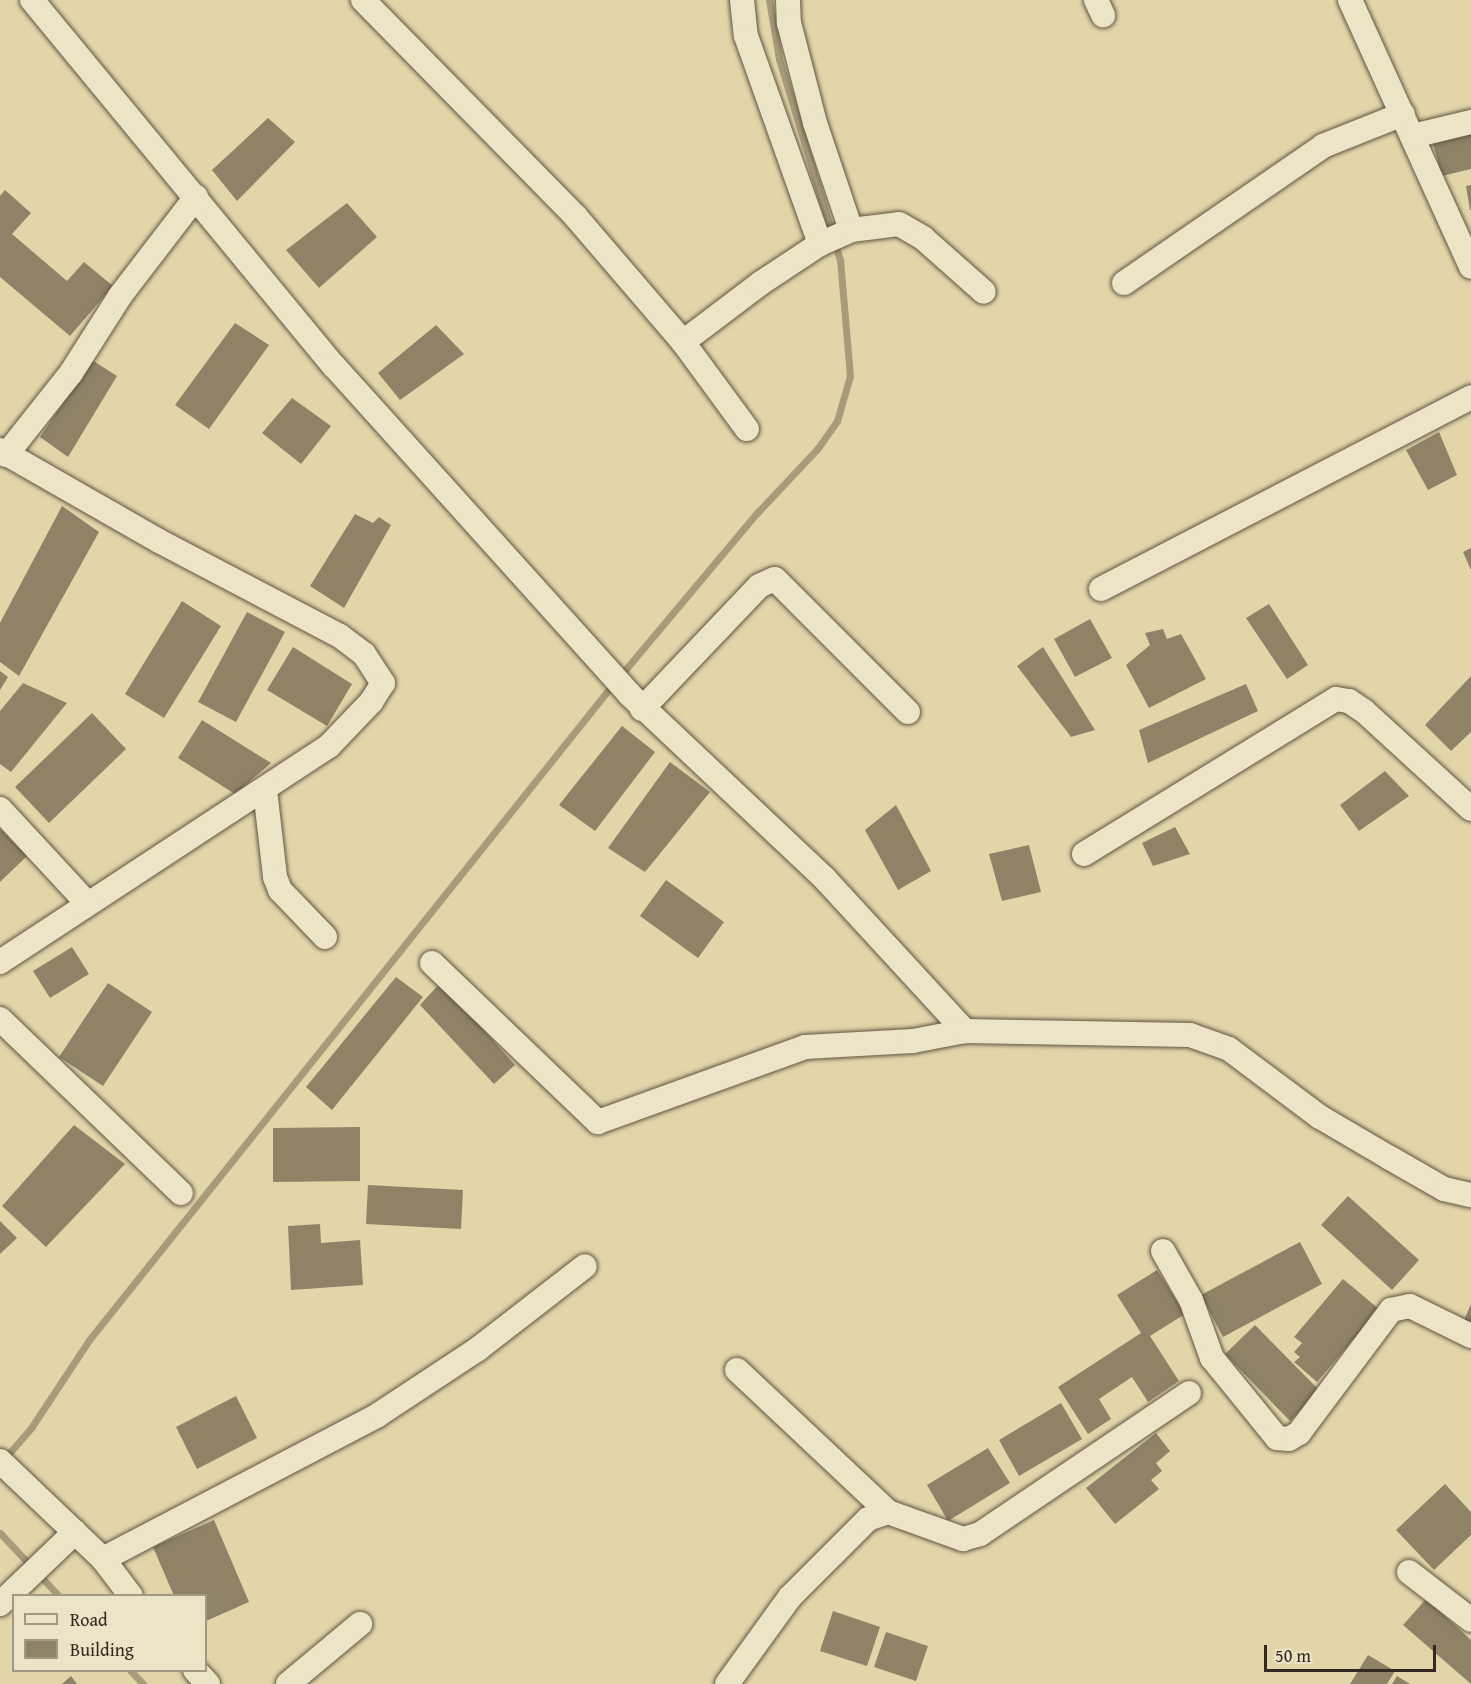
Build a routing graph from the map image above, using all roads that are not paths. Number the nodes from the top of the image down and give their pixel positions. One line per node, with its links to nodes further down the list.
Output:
1 (32, 0): 9 (street)
2 (363, 0): 15 (street)
3 (742, 0): 11 (street)
4 (788, 0): 10 (street)
5 (1350, 0): 6 (street)
6 (1403, 114): 8 (street); 13 (street)
7 (1471, 122): 8 (street)
8 (1413, 136): 12 (street)
9 (196, 197): 18 (street); 20 (street)
10 (851, 230): 11 (street); 14 (street)
11 (820, 244): 15 (street)
12 (1471, 267)
13 (1124, 283)
14 (984, 292)
15 (683, 342): 17 (street)
16 (1471, 397): 19 (street)
17 (747, 429)
18 (3, 452): 22 (street)
19 (1101, 589)
20 (636, 702): 21 (street); 31 (street)
21 (908, 712)
22 (265, 790): 26 (street); 27 (street)
23 (0, 809): 26 (street)
24 (1471, 809): 25 (street)
25 (1084, 854)
26 (87, 903): 28 (street)
27 (326, 937)
28 (0, 963)
29 (432, 963): 31 (street)
30 (0, 1019): 32 (street)
31 (965, 1031): 33 (street)
32 (182, 1193)
33 (1471, 1195)
34 (1163, 1251): 36 (street)
35 (585, 1266): 42 (street)
36 (1471, 1336)
37 (736, 1370): 40 (street)
38 (1189, 1393): 40 (street)
39 (6, 1466): 41 (street)
40 (888, 1512): 51 (street)
41 (67, 1540): 42 (street); 45 (street)
42 (103, 1559): 44 (street)
43 (1409, 1572): 46 (street)
44 (129, 1594)
45 (8, 1596)
46 (1471, 1620)
47 (360, 1624): 50 (street)
48 (196, 1672): 49 (street)
49 (208, 1684)
50 (288, 1684)
51 (727, 1684)

